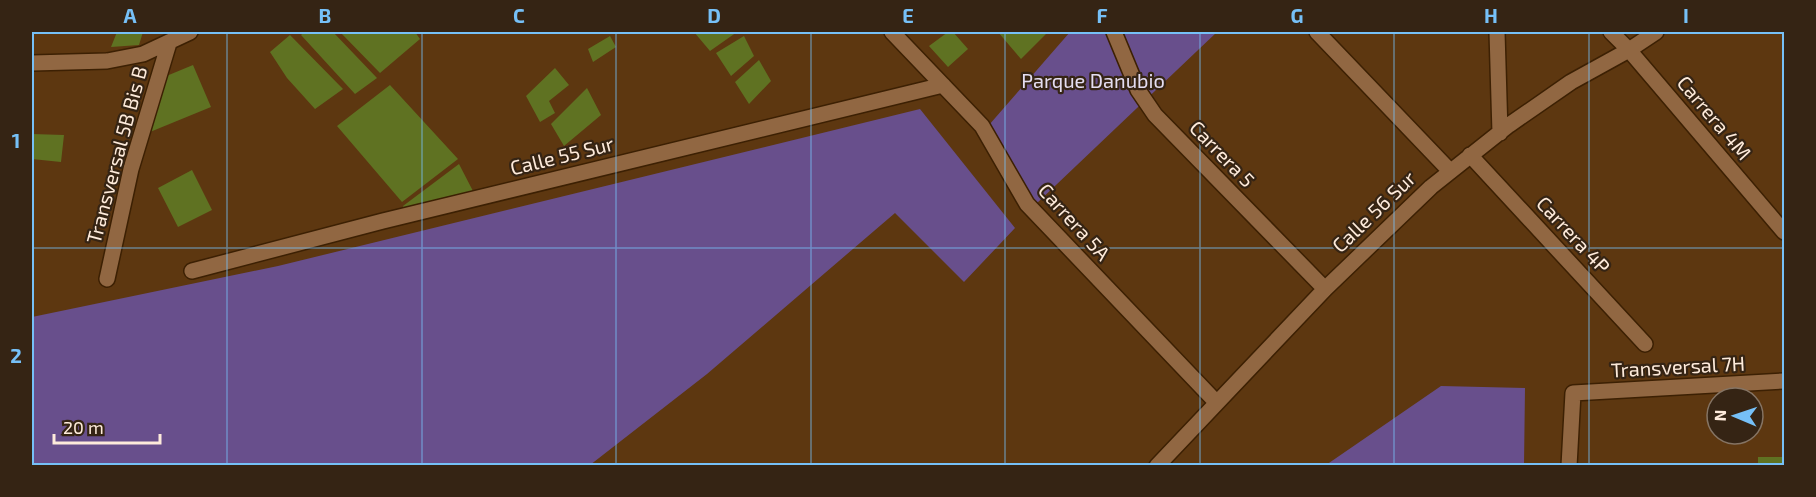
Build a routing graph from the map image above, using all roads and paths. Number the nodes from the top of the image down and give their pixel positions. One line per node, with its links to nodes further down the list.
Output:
1 (190, 32): 8 (street)
2 (892, 32): 11 (street, Carrera 5A)
3 (1113, 32): 18 (street, Carrera 5)
4 (1317, 32): 14 (street)
5 (1497, 32): 12 (street)
6 (1611, 32): 9 (street, Carrera 4M)
7 (1656, 32): 9 (street, Calle 56 Sur)
8 (169, 43): 10 (street); 17 (street, Transversal 5B Bis B)
9 (1629, 50): 12 (street, Calle 56 Sur); 15 (street, Carrera 4M)
10 (32, 63)
11 (943, 85): 16 (street, Calle 55 Sur); 21 (street, Carrera 5A)
12 (1500, 133): 13 (street, Calle 56 Sur)
13 (1470, 155): 14 (street, Calle 56 Sur); 19 (street, Carrera 4P)
14 (1450, 171): 18 (street, Calle 56 Sur)
15 (1785, 232)
16 (192, 271)
17 (107, 279)
18 (1325, 289): 21 (street, Calle 56 Sur)
19 (1645, 344)
20 (1785, 381): 23 (street, Transversal 7H)
21 (1216, 402): 22 (street, Calle 56 Sur)
22 (1157, 465)
23 (1569, 465)

